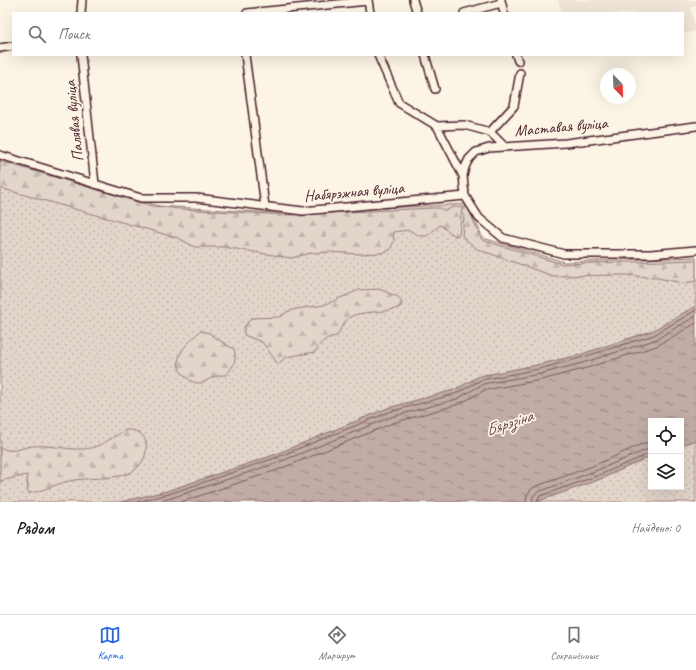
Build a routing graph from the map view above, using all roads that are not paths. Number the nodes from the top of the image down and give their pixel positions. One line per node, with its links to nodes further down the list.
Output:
1 (82, 0): 5 (street)
2 (368, 0): 6 (street); 7 (street)
3 (413, 0): 8 (street)
4 (501, 2): 9 (street); 10 (street)
5 (81, 12)
6 (256, 12)
7 (370, 12)
8 (416, 12)
9 (467, 12)
10 (504, 12)
11 (12, 46): 12 (street)
12 (0, 48)
13 (81, 56): 27 (street, Палявая вуліца)
14 (245, 56): 29 (street)
15 (378, 56): 19 (street)
16 (425, 56): 18 (street)
17 (520, 73): 21 (street)
18 (435, 89)
19 (437, 126): 21 (street); 24 (street)
20 (696, 126): 22 (street, Маставая вуліца)
21 (490, 132): 22 (street)
22 (504, 146): 25 (street, Маставая вуліца)
23 (0, 155): 27 (street, Набярэжная вуліца)
24 (455, 159): 25 (street); 26 (street)
25 (469, 159): 26 (street)
26 (463, 176): 28 (street)
27 (95, 184): 29 (street, Набярэжная вуліца)
28 (465, 196): 29 (street, Набярэжная вуліца); 30 (street)
29 (265, 206)
30 (696, 250)

